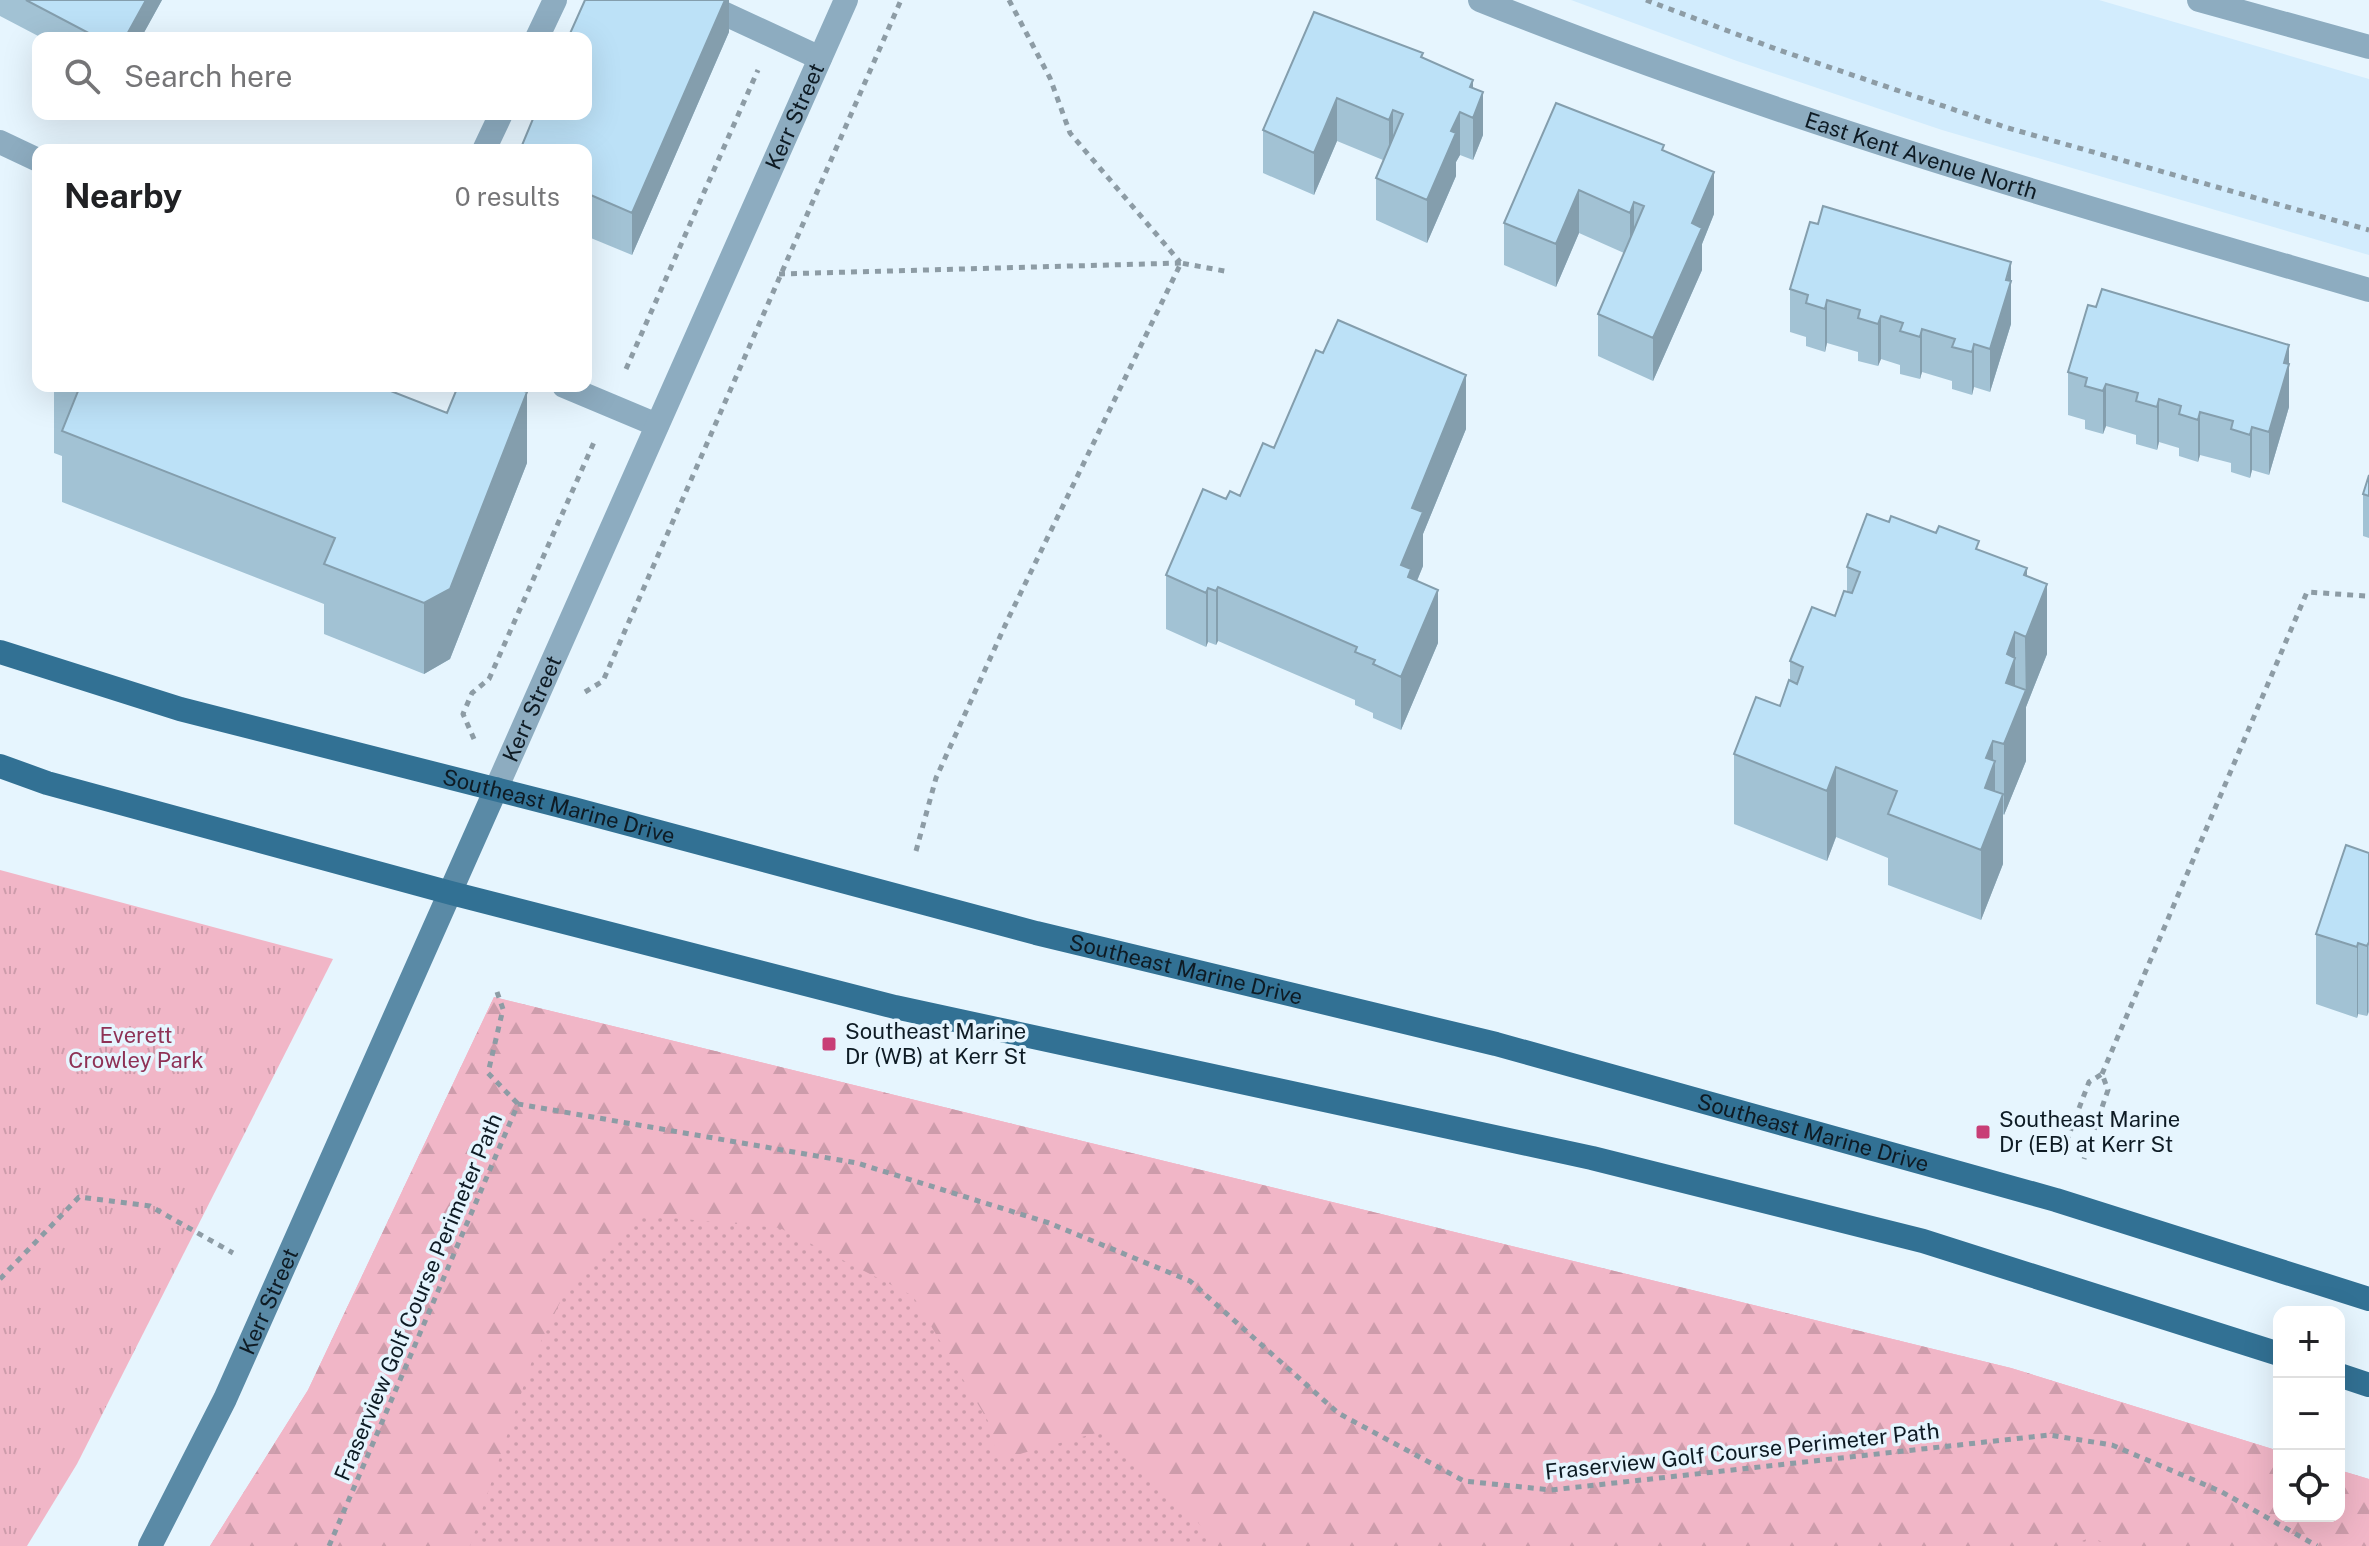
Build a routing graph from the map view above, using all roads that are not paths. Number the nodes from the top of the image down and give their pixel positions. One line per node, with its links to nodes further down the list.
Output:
1 (555, 0): 6 (street)
2 (695, 0): 8 (street)
3 (846, 0): 8 (street, Kerr Street)
4 (1480, 0): 13 (street, East Kent Avenue North)
5 (2199, 0): 7 (street)
6 (540, 32)
7 (2369, 47)
8 (820, 58): 15 (street, Kerr Street)
9 (498, 120): 11 (street)
10 (0, 142): 12 (street)
11 (487, 144)
12 (32, 157)
13 (2369, 290)
14 (578, 392): 15 (street)
15 (657, 425): 18 (street, Kerr Street)
16 (0, 652): 18 (main road, Southeast Marine Drive)
17 (0, 766): 19 (main road)
18 (496, 789): 19 (street, Kerr Street); 20 (main road, Southeast Marine Drive)
19 (451, 893): 21 (main road); 24 (street, Kerr Street)
20 (2369, 1299)
21 (2273, 1352)
22 (2345, 1377): 23 (main road)
23 (2369, 1385)
24 (150, 1546)

